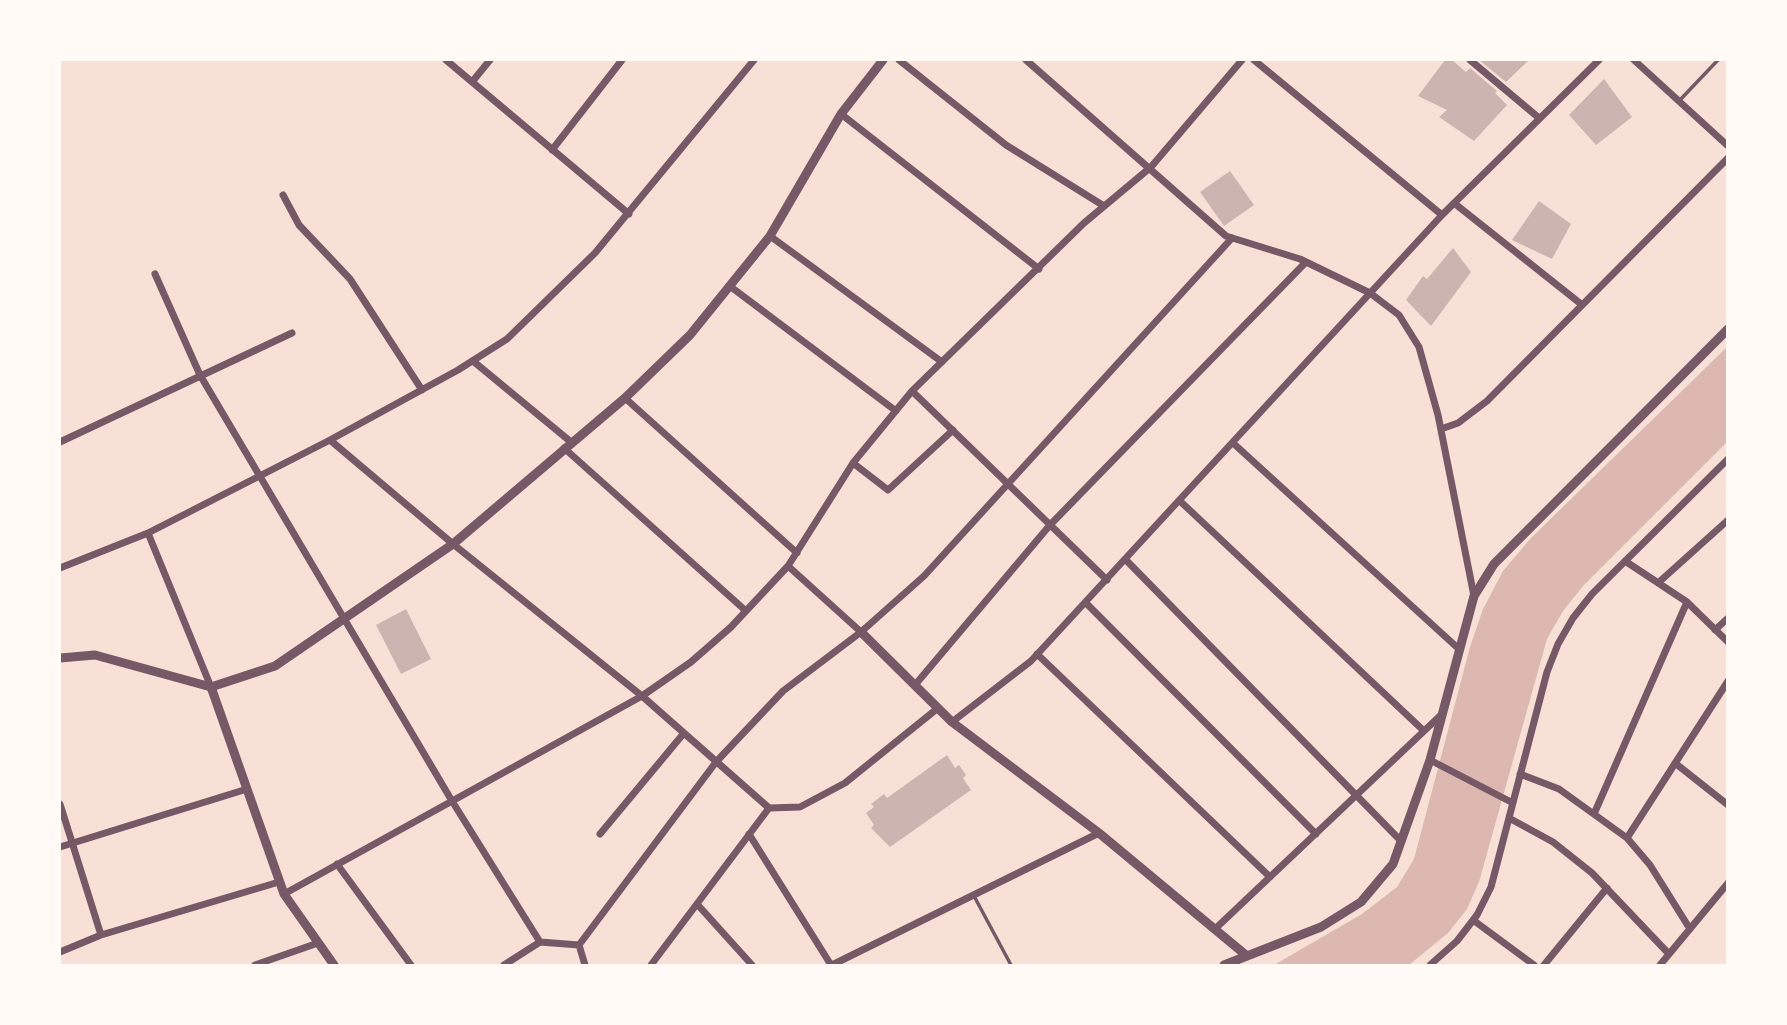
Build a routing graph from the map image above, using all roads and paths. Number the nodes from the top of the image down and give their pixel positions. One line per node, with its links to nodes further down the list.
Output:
1 (446, 60): 14 (street)
2 (490, 60): 14 (street)
3 (622, 60): 19 (street)
4 (754, 60): 25 (street)
5 (883, 60): 16 (street)
6 (899, 60): 24 (street)
7 (1026, 60): 21 (street)
8 (1242, 60): 21 (street)
9 (1254, 60): 26 (street)
10 (1470, 60): 17 (street)
11 (1599, 60): 17 (street)
12 (1634, 60): 15 (street)
13 (1718, 60): 15 (lane)
14 (472, 82): 19 (street)
15 (1679, 101): 18 (street)
16 (841, 114): 27 (street); 30 (street)
17 (1539, 118): 23 (street)
18 (1727, 146)
19 (552, 150): 25 (street)
20 (1727, 158): 34 (street)
21 (1151, 167): 24 (street); 28 (street)
22 (283, 195): 40 (street)
23 (1454, 203): 26 (street); 34 (street)
24 (1104, 206): 30 (street)
25 (629, 214): 37 (street)
26 (1442, 215): 33 (street)
27 (770, 236): 32 (street); 38 (street)
28 (1232, 238): 29 (street); 53 (street)
29 (1306, 262): 33 (street); 56 (street)
30 (1039, 269): 38 (street)
31 (155, 274): 39 (street)
32 (731, 287): 42 (street); 43 (street)
33 (1370, 293): 44 (street); 48 (street)
34 (1581, 304): 44 (street)
35 (1727, 329): 66 (street)
36 (292, 333): 39 (street)
37 (472, 361): 40 (street); 49 (street)
38 (942, 362): 41 (street)
39 (200, 375): 47 (street); 52 (street)
40 (422, 390): 46 (street)
41 (912, 391): 43 (street); 45 (street)
42 (625, 398): 49 (street); 59 (street)
43 (896, 411): 51 (street)
44 (1441, 429): 66 (street)
45 (953, 430): 51 (street); 53 (street)
46 (330, 440): 52 (street); 58 (street)
47 (60, 442)
48 (1233, 443): 54 (street); 75 (street)
49 (567, 445): 58 (street); 69 (street)
50 (1727, 459): 61 (street)
51 (853, 463): 59 (street)
52 (258, 474): 57 (street); 70 (street)
53 (1006, 482): 56 (street); 73 (street)
54 (1180, 501): 60 (street); 85 (street)
55 (1727, 520): 65 (street)
56 (1050, 525): 64 (street); 79 (street)
57 (148, 533): 63 (street); 80 (street)
58 (453, 544): 70 (street); 81 (street)
59 (797, 552): 62 (street)
60 (1126, 560): 64 (street); 92 (street)
61 (1625, 561): 65 (street); 90 (street)
62 (788, 566): 69 (street); 73 (street)
63 (60, 568)
64 (1107, 580): 68 (street)
65 (1658, 583): 67 (street)
66 (1474, 596): 75 (street)
67 (1687, 602): 72 (street); 98 (street)
68 (1086, 603): 76 (street); 103 (street)
69 (746, 611): 81 (street)
70 (343, 618): 80 (street); 93 (street)
71 (1727, 618): 72 (street)
72 (1715, 630): 74 (street)
73 (861, 632): 79 (street); 88 (street)
74 (1727, 642)
75 (1460, 650): 83 (street)
76 (1037, 654): 84 (street); 109 (street)
77 (60, 658): 80 (street)
78 (1727, 681): 89 (street)
79 (915, 685): 82 (street)
80 (211, 687): 91 (street)
81 (642, 696): 86 (street); 93 (street)
82 (938, 708): 84 (street); 97 (street)
83 (1443, 713): 85 (street); 87 (street)
84 (953, 722): 100 (street)
85 (1424, 731): 92 (street)
86 (684, 733): 88 (street); 101 (street)
87 (1430, 760): 94 (street); 105 (street)
88 (716, 762): 97 (street); 122 (street)
89 (1675, 763): 95 (street); 104 (street)
90 (1520, 774): 98 (street); 99 (street)
91 (247, 789): 106 (street); 110 (street)
92 (1356, 796): 103 (street); 105 (street)
93 (452, 801): 108 (street); 120 (street)
94 (1513, 803)
95 (1727, 803)
96 (60, 804): 106 (street)
97 (769, 808): 102 (street)
98 (1594, 814): 104 (street)
99 (1509, 817): 112 (street); 116 (street)
100 (1099, 833): 114 (street); 117 (street)
101 (600, 834)
102 (749, 834): 115 (street); 133 (street)
103 (1316, 834): 109 (street)
104 (1627, 838): 118 (street)
105 (1401, 841): 125 (street)
106 (74, 843): 107 (street); 119 (street)
107 (60, 847)
108 (337, 864): 113 (street); 128 (street)
109 (1270, 877): 117 (street)
110 (279, 882): 113 (street); 119 (street)
111 (1727, 883): 118 (street)
112 (1607, 888): 124 (street); 138 (street)
113 (284, 894): 121 (street)
114 (974, 895): 133 (street); 134 (lane)
115 (697, 904): 131 (street); 132 (street)
116 (1473, 920): 136 (street); 137 (street)
117 (1215, 929): 125 (street)
118 (1690, 929): 124 (street)
119 (101, 935): 123 (street)
120 (540, 942): 122 (street); 129 (street)
121 (318, 943): 126 (street); 127 (street)
122 (579, 945): 130 (street)
123 (60, 952)
124 (1669, 954): 139 (street)
125 (1247, 956): 135 (street)
126 (255, 965)
127 (334, 965)
128 (411, 965)
129 (503, 965)
130 (585, 965)
131 (651, 965)
132 (752, 965)
133 (832, 965)
134 (1011, 965)
135 (1224, 965)
136 (1430, 965)
137 (1534, 965)
138 (1544, 965)
139 (1660, 965)

